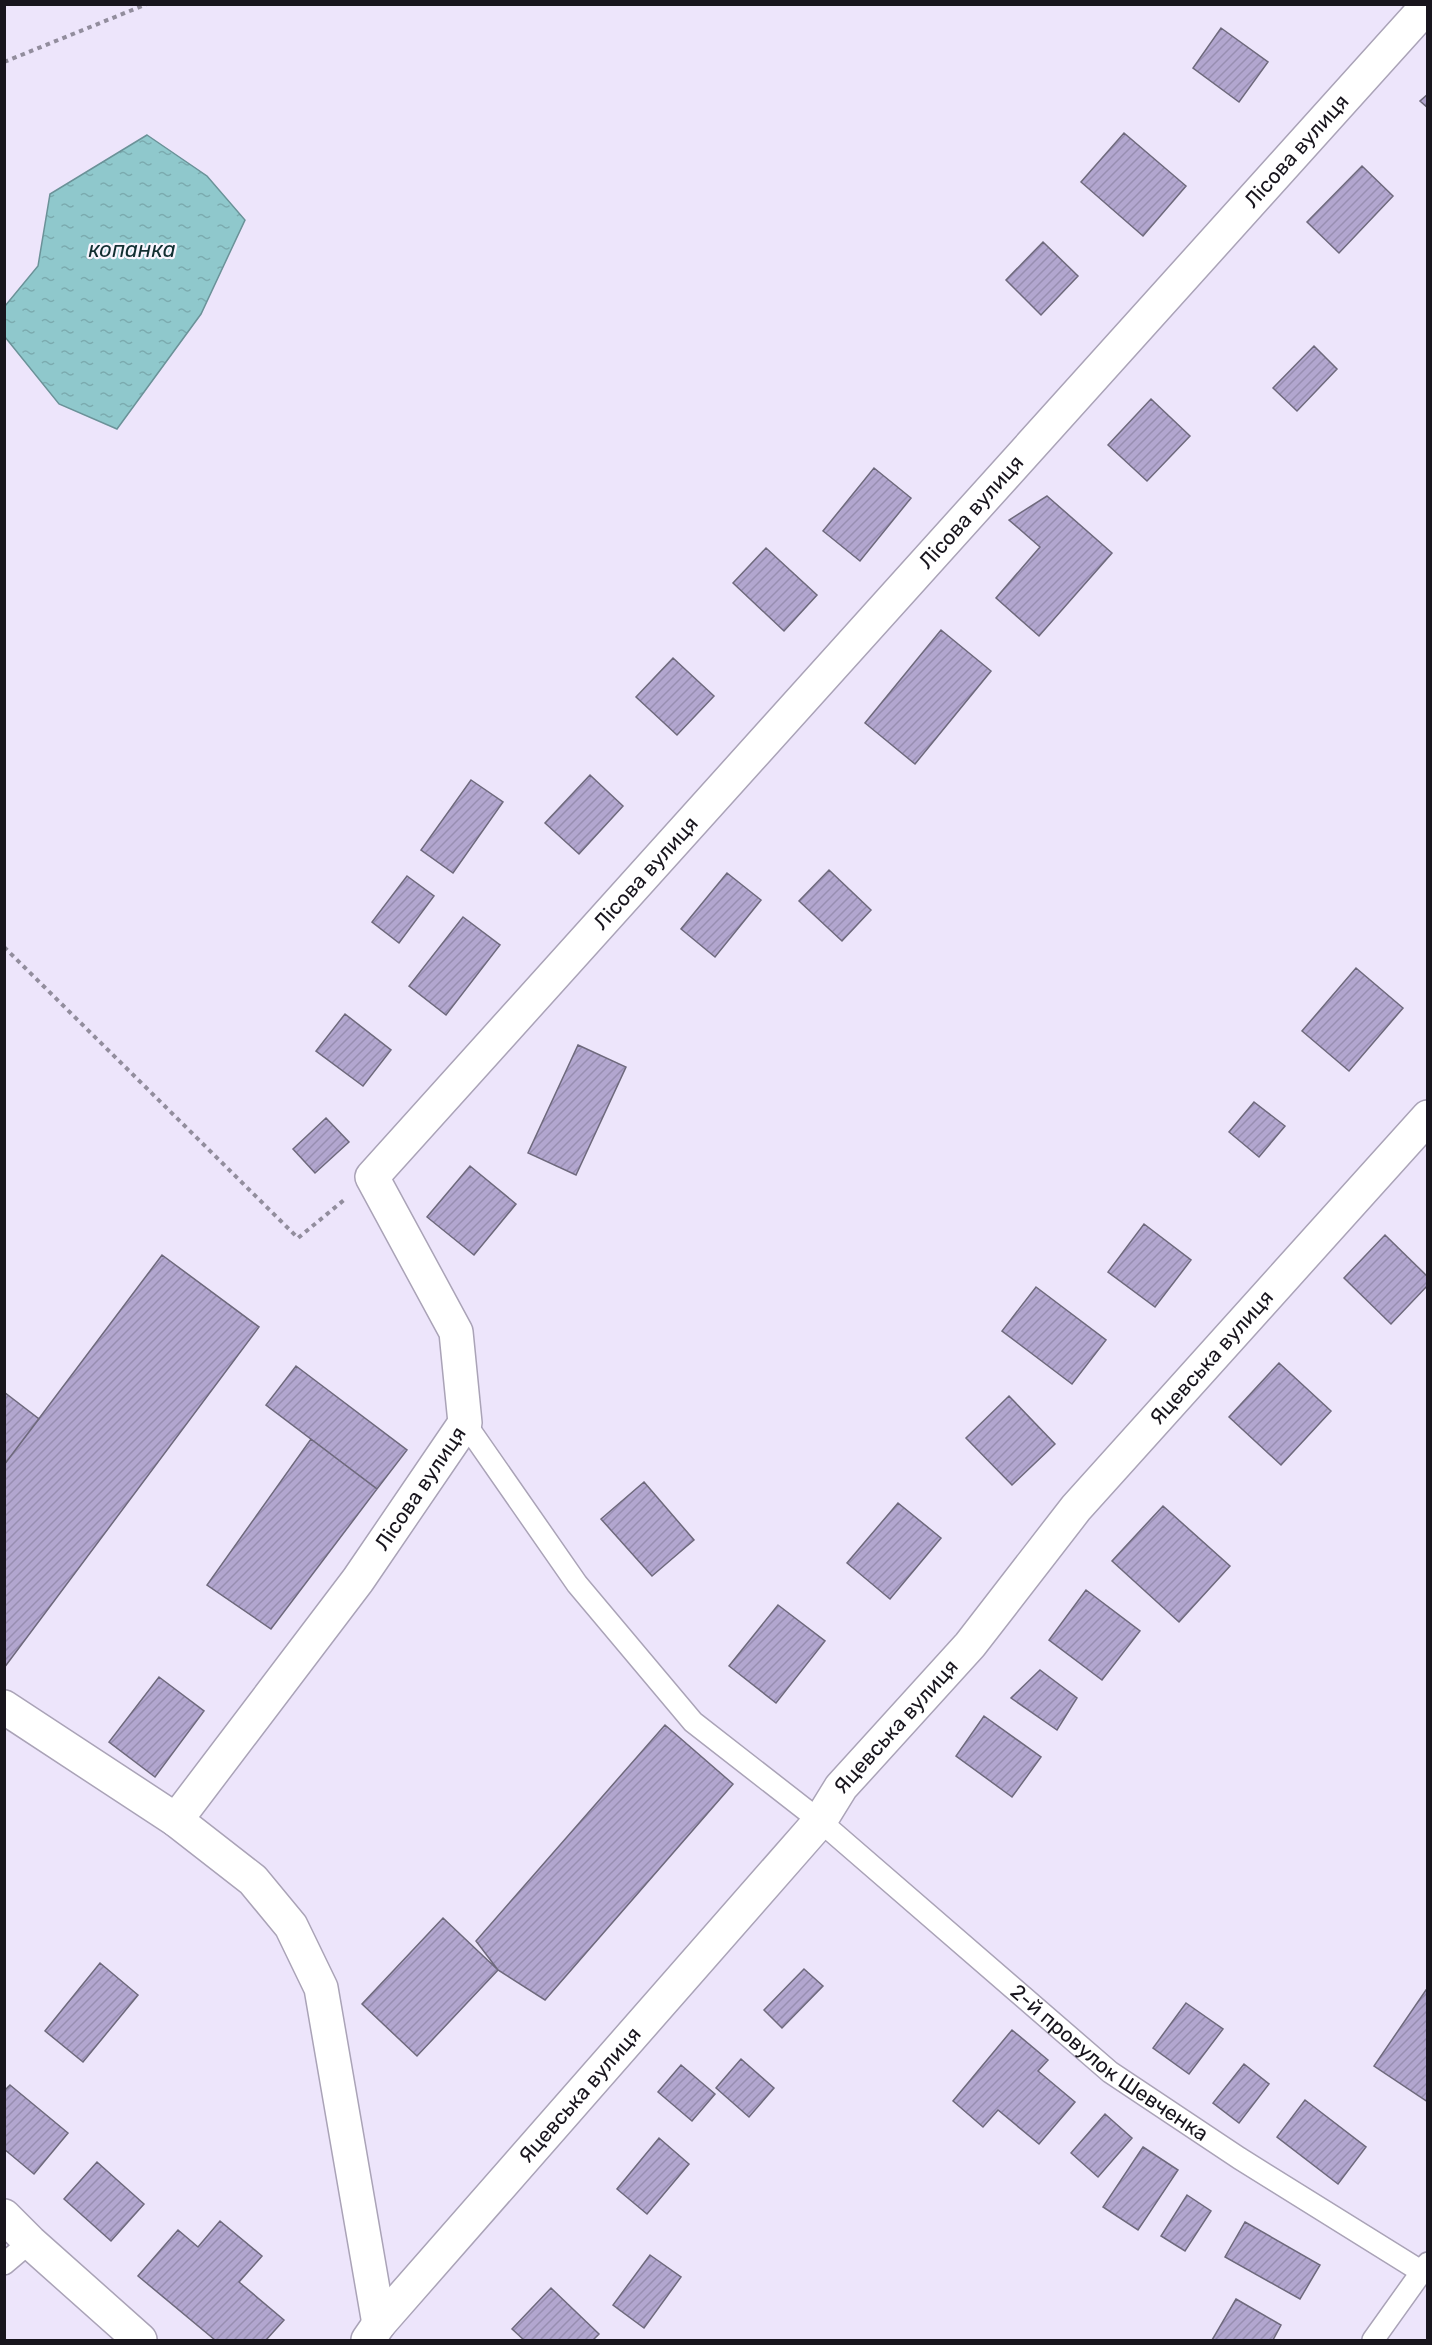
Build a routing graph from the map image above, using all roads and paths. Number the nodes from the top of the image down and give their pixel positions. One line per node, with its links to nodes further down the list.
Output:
1 (147, 4): 3 (path)
2 (1428, 5): 6 (street, Лісова вулиця)
3 (4, 62)
4 (4, 947): 6 (path)
5 (1428, 1117): 10 (street, Яцевська вулиця)
6 (372, 1177): 7 (street, Лісова вулиця)
7 (465, 1423): 9 (street, Лісова вулиця); 10 (lane, 2-й провулок Шевченка)
8 (4, 1707): 9 (street)
9 (176, 1820): 15 (street)
10 (820, 1821): 14 (lane, 2-й провулок Шевченка); 15 (street, Яцевська вулиця)
11 (4, 2216): 12 (street)
12 (30, 2242): 13 (lane); 16 (street)
13 (4, 2264)
14 (1425, 2267): 17 (lane)
15 (382, 2335)
16 (140, 2340)
17 (1373, 2340)

